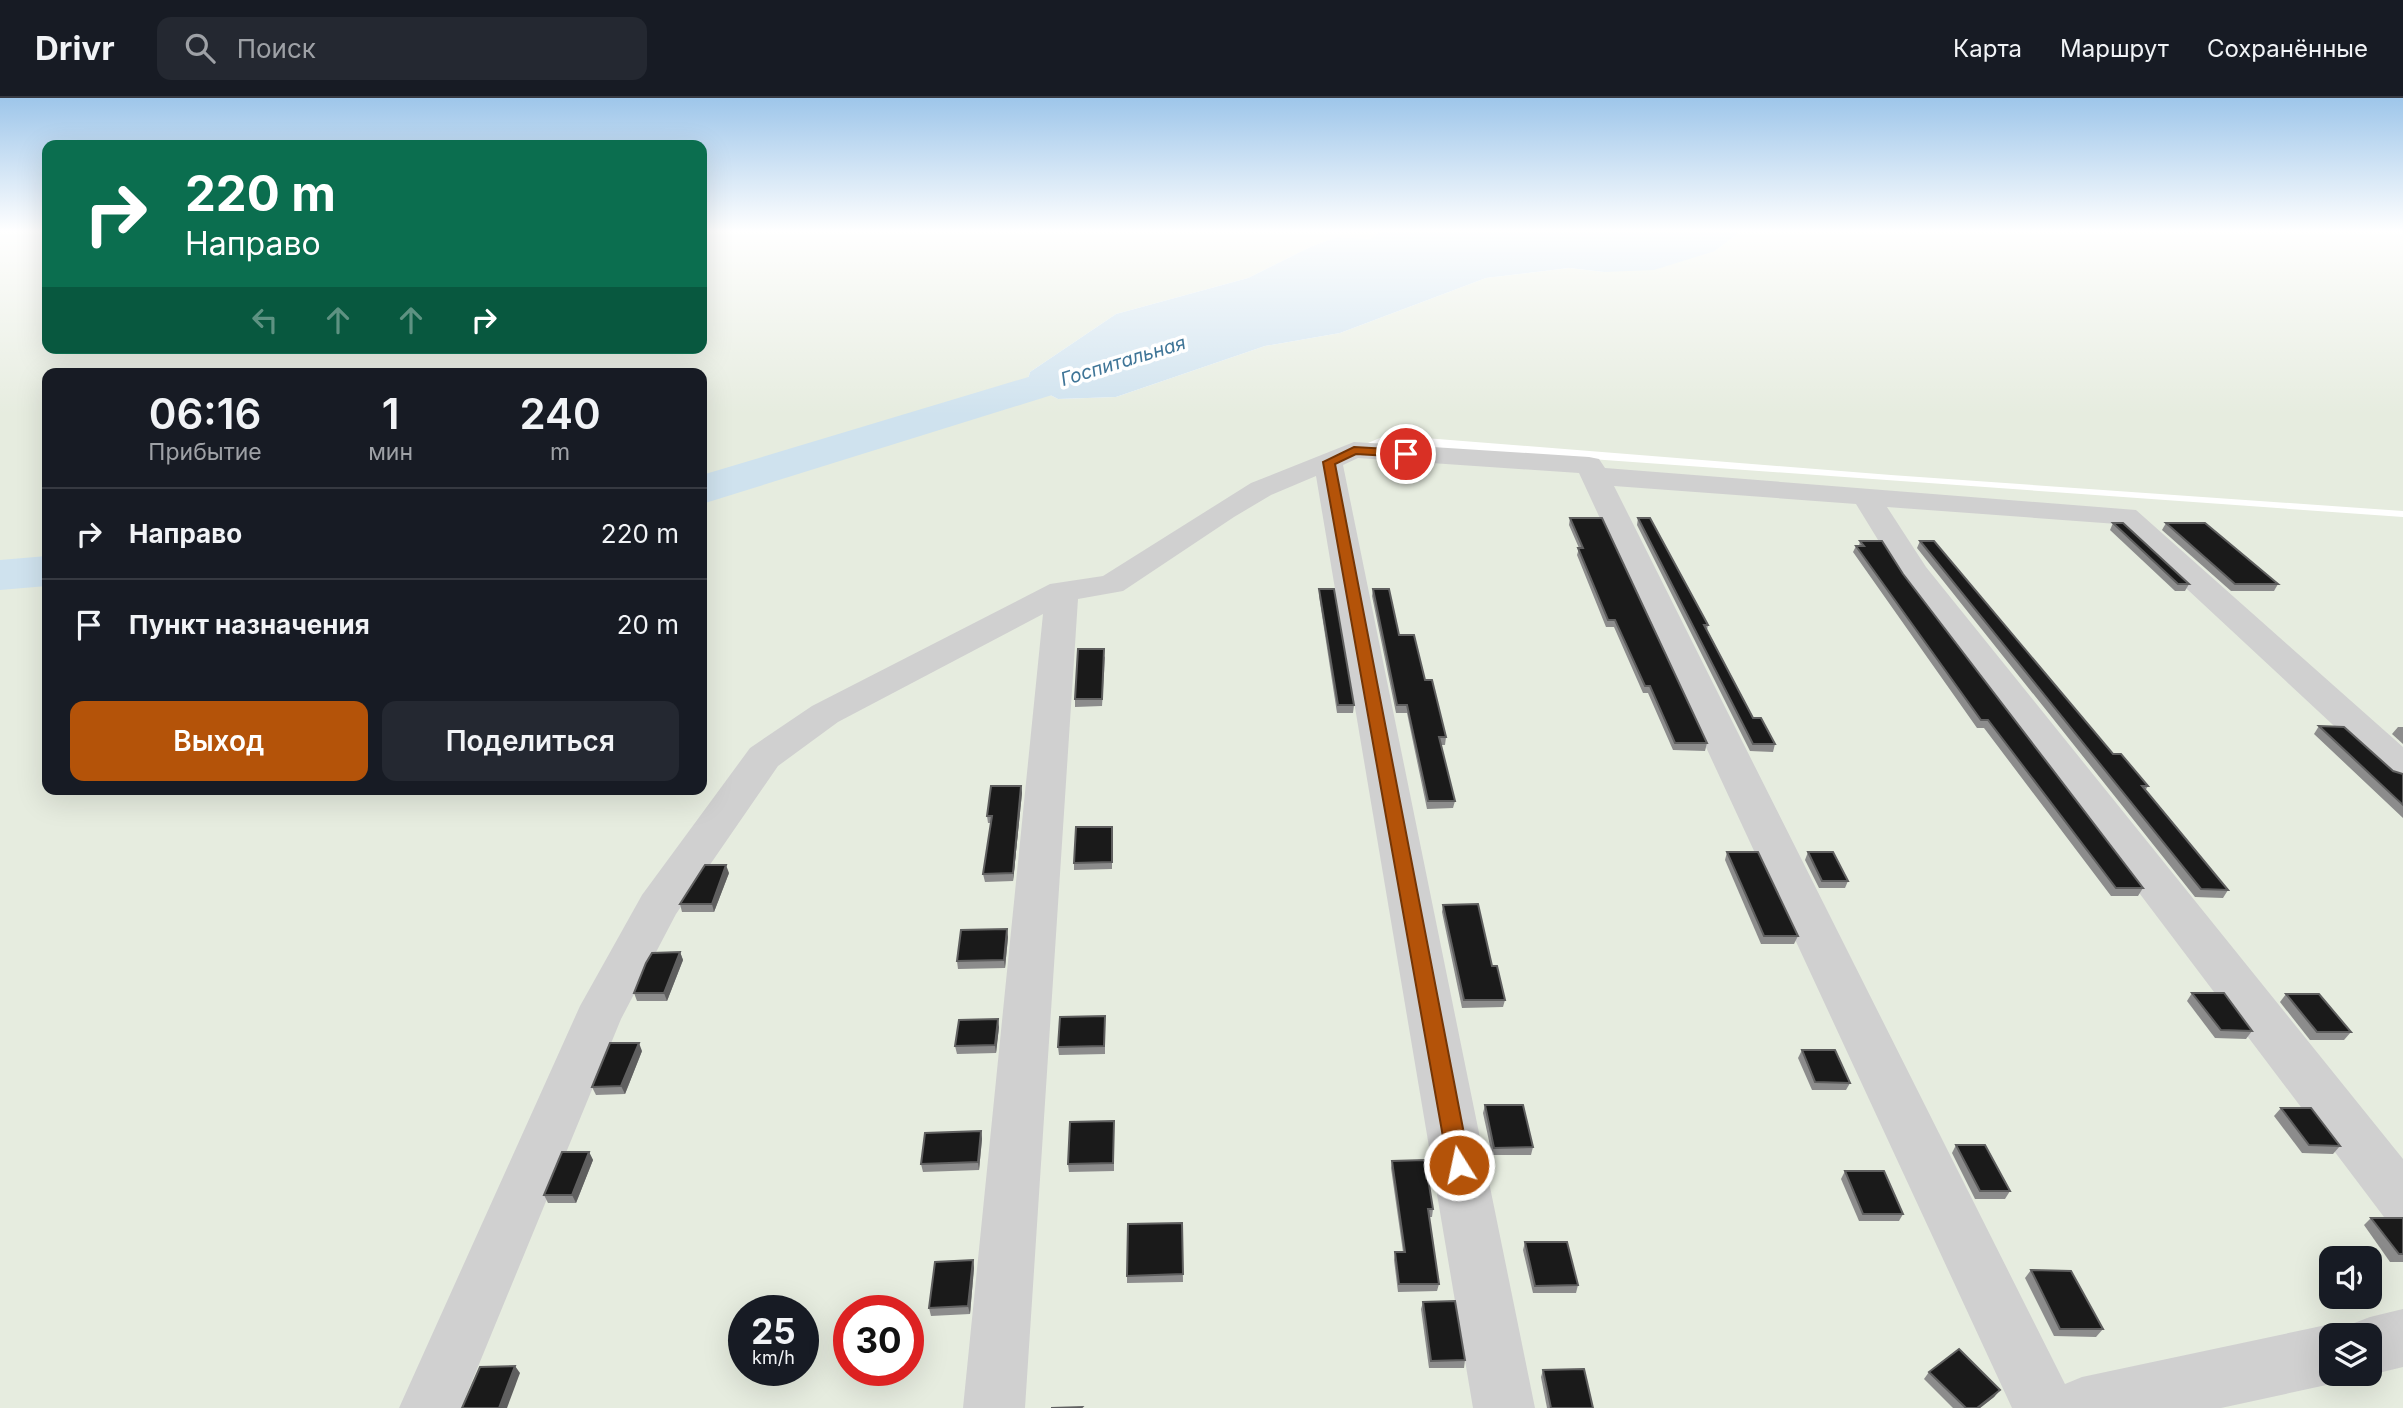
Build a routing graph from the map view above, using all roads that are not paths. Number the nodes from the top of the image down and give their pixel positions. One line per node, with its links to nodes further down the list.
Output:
1 (1328, 462): 2 (street); 4 (street); 12 (street)
2 (1594, 476): 3 (street); 13 (street)
3 (1866, 496): 5 (street); 6 (street)
4 (1062, 591): 10 (street); 11 (street)
5 (2403, 768)
6 (2403, 1200)
7 (2403, 1338): 8 (street)
8 (2382, 1343)
9 (2319, 1357): 14 (street)
10 (430, 1408)
11 (994, 1408)
12 (1504, 1408)
13 (2044, 1408)
14 (2082, 1408)

